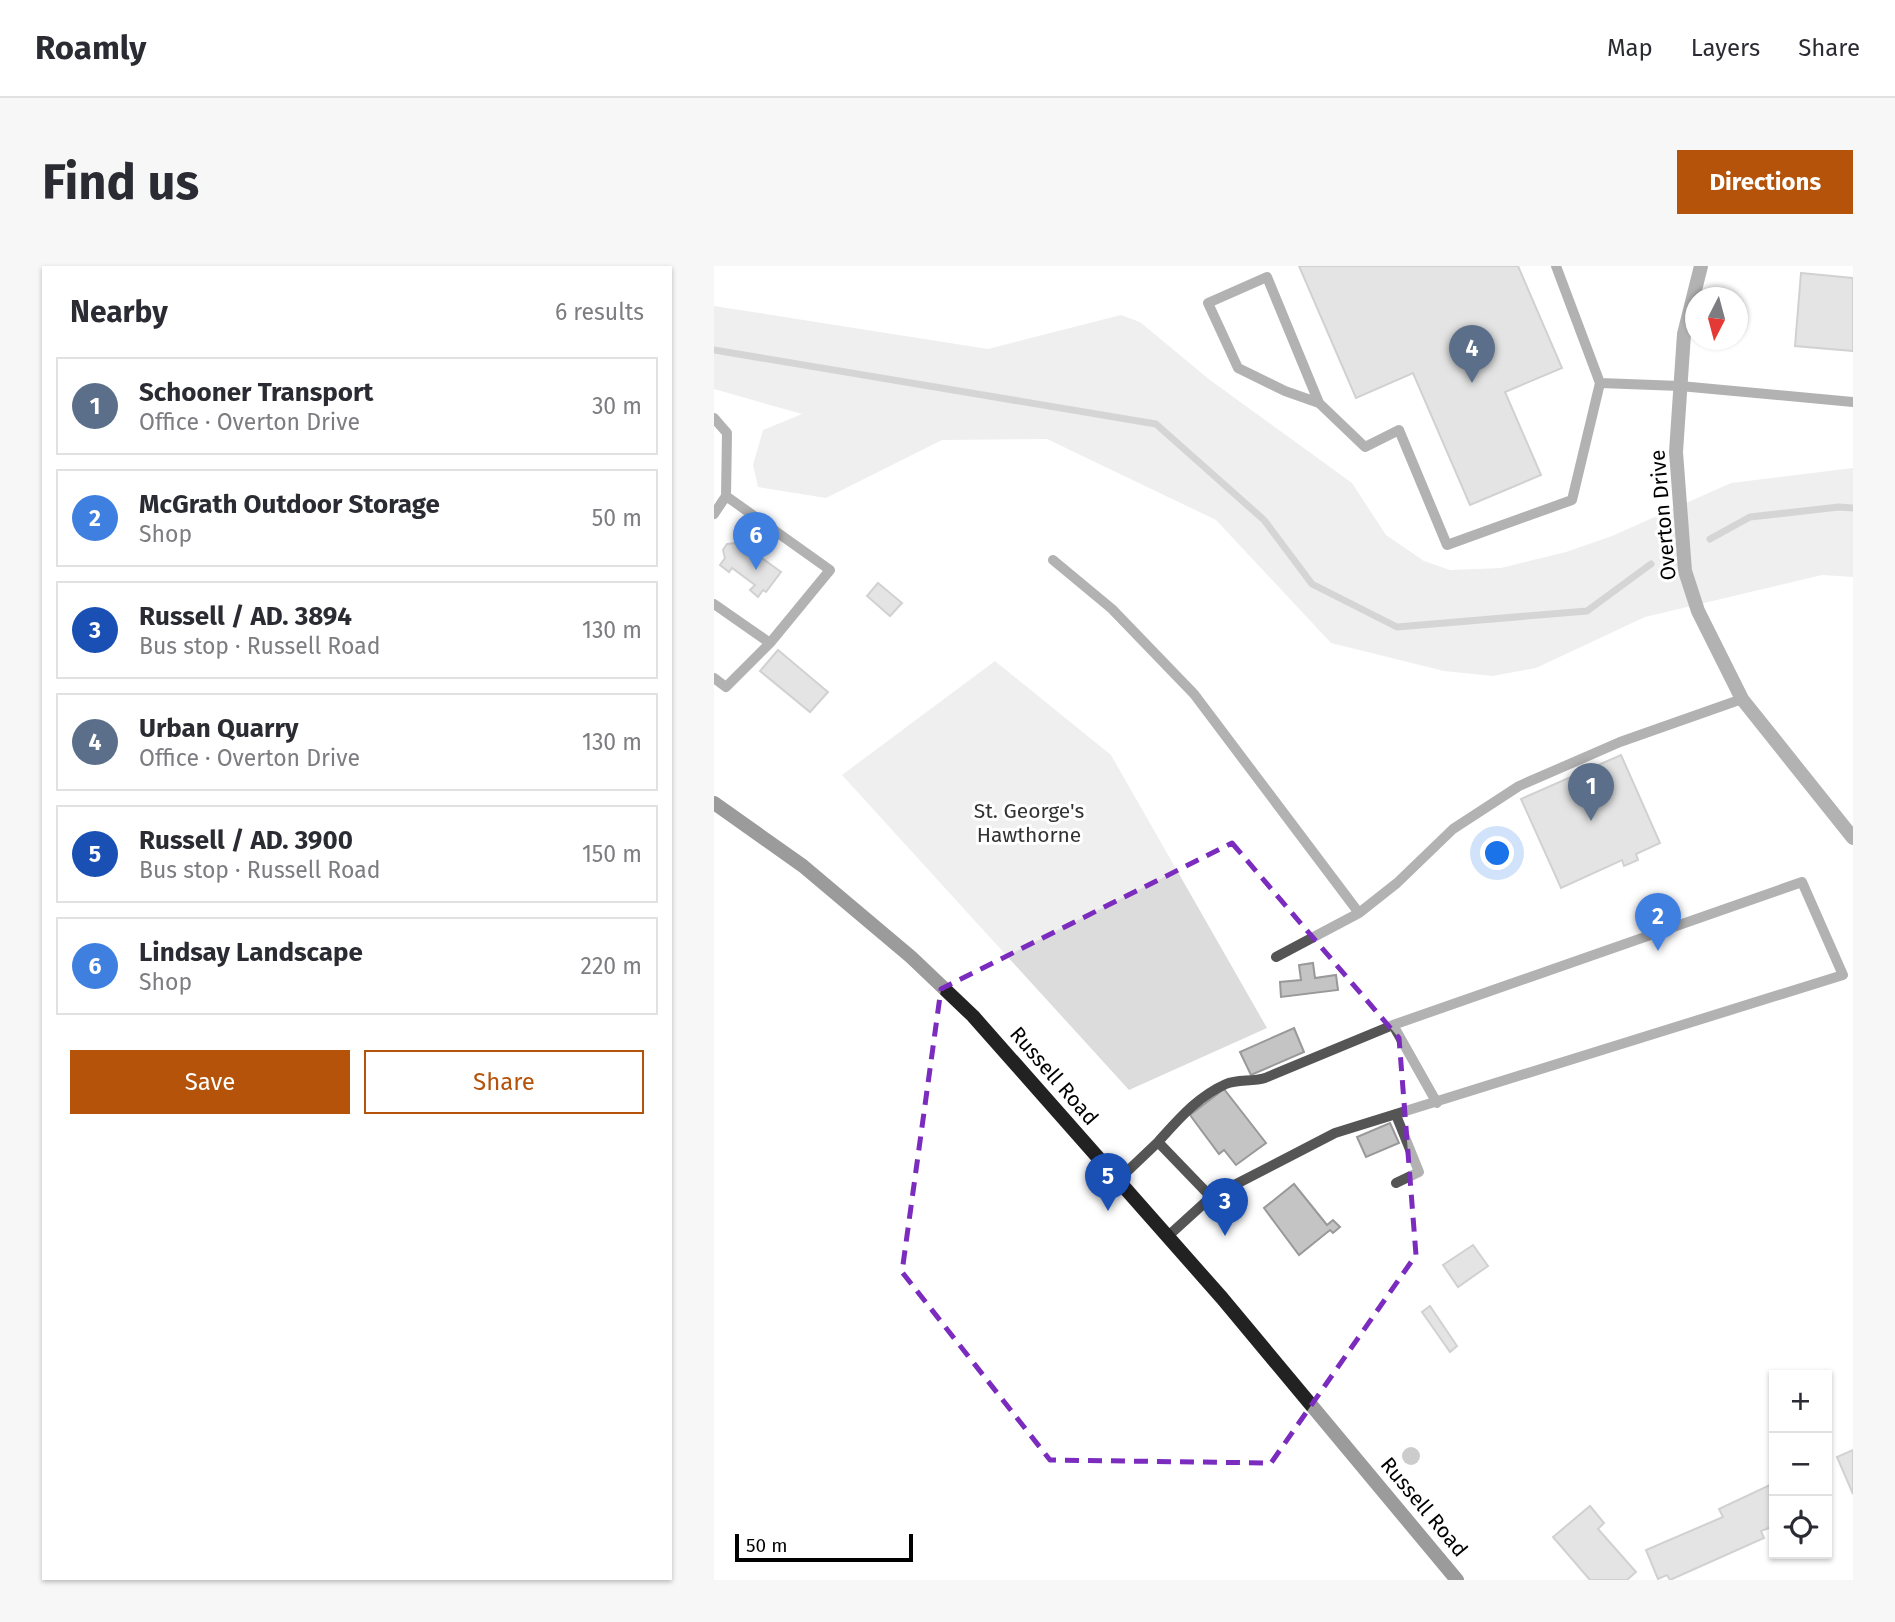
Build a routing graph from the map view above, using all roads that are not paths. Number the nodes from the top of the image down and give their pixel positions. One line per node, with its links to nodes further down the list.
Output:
1 (1556, 266): 3 (lane)
2 (1701, 266): 4 (street, Overton Drive)
3 (1600, 383): 4 (lane); 5 (lane)
4 (1680, 386): 6 (lane); 14 (street, Overton Drive)
5 (1319, 402): 5 (lane)
6 (1853, 402)
7 (714, 418): 8 (lane)
8 (726, 496): 9 (lane); 12 (lane)
9 (714, 514)
10 (1053, 560): 17 (lane)
11 (714, 604): 12 (lane)
12 (770, 643): 13 (lane)
13 (714, 678)
14 (1742, 699): 16 (street, Overton Drive); 17 (lane)
15 (714, 803): 23 (main road, Russell Road)
16 (1853, 838)
17 (1360, 913): 18 (lane)
18 (1276, 957)
19 (1393, 1025): 20 (lane); 20 (lane); 22 (lane)
20 (1437, 1103): 21 (lane)
21 (1396, 1115): 24 (lane); 25 (lane)
22 (1158, 1142): 23 (lane); 25 (lane)
23 (1118, 1180): 26 (main road, Russell Road)
24 (1396, 1183)
25 (1211, 1197): 26 (lane)
26 (1167, 1237): 27 (main road, Russell Road)
27 (1457, 1580)

